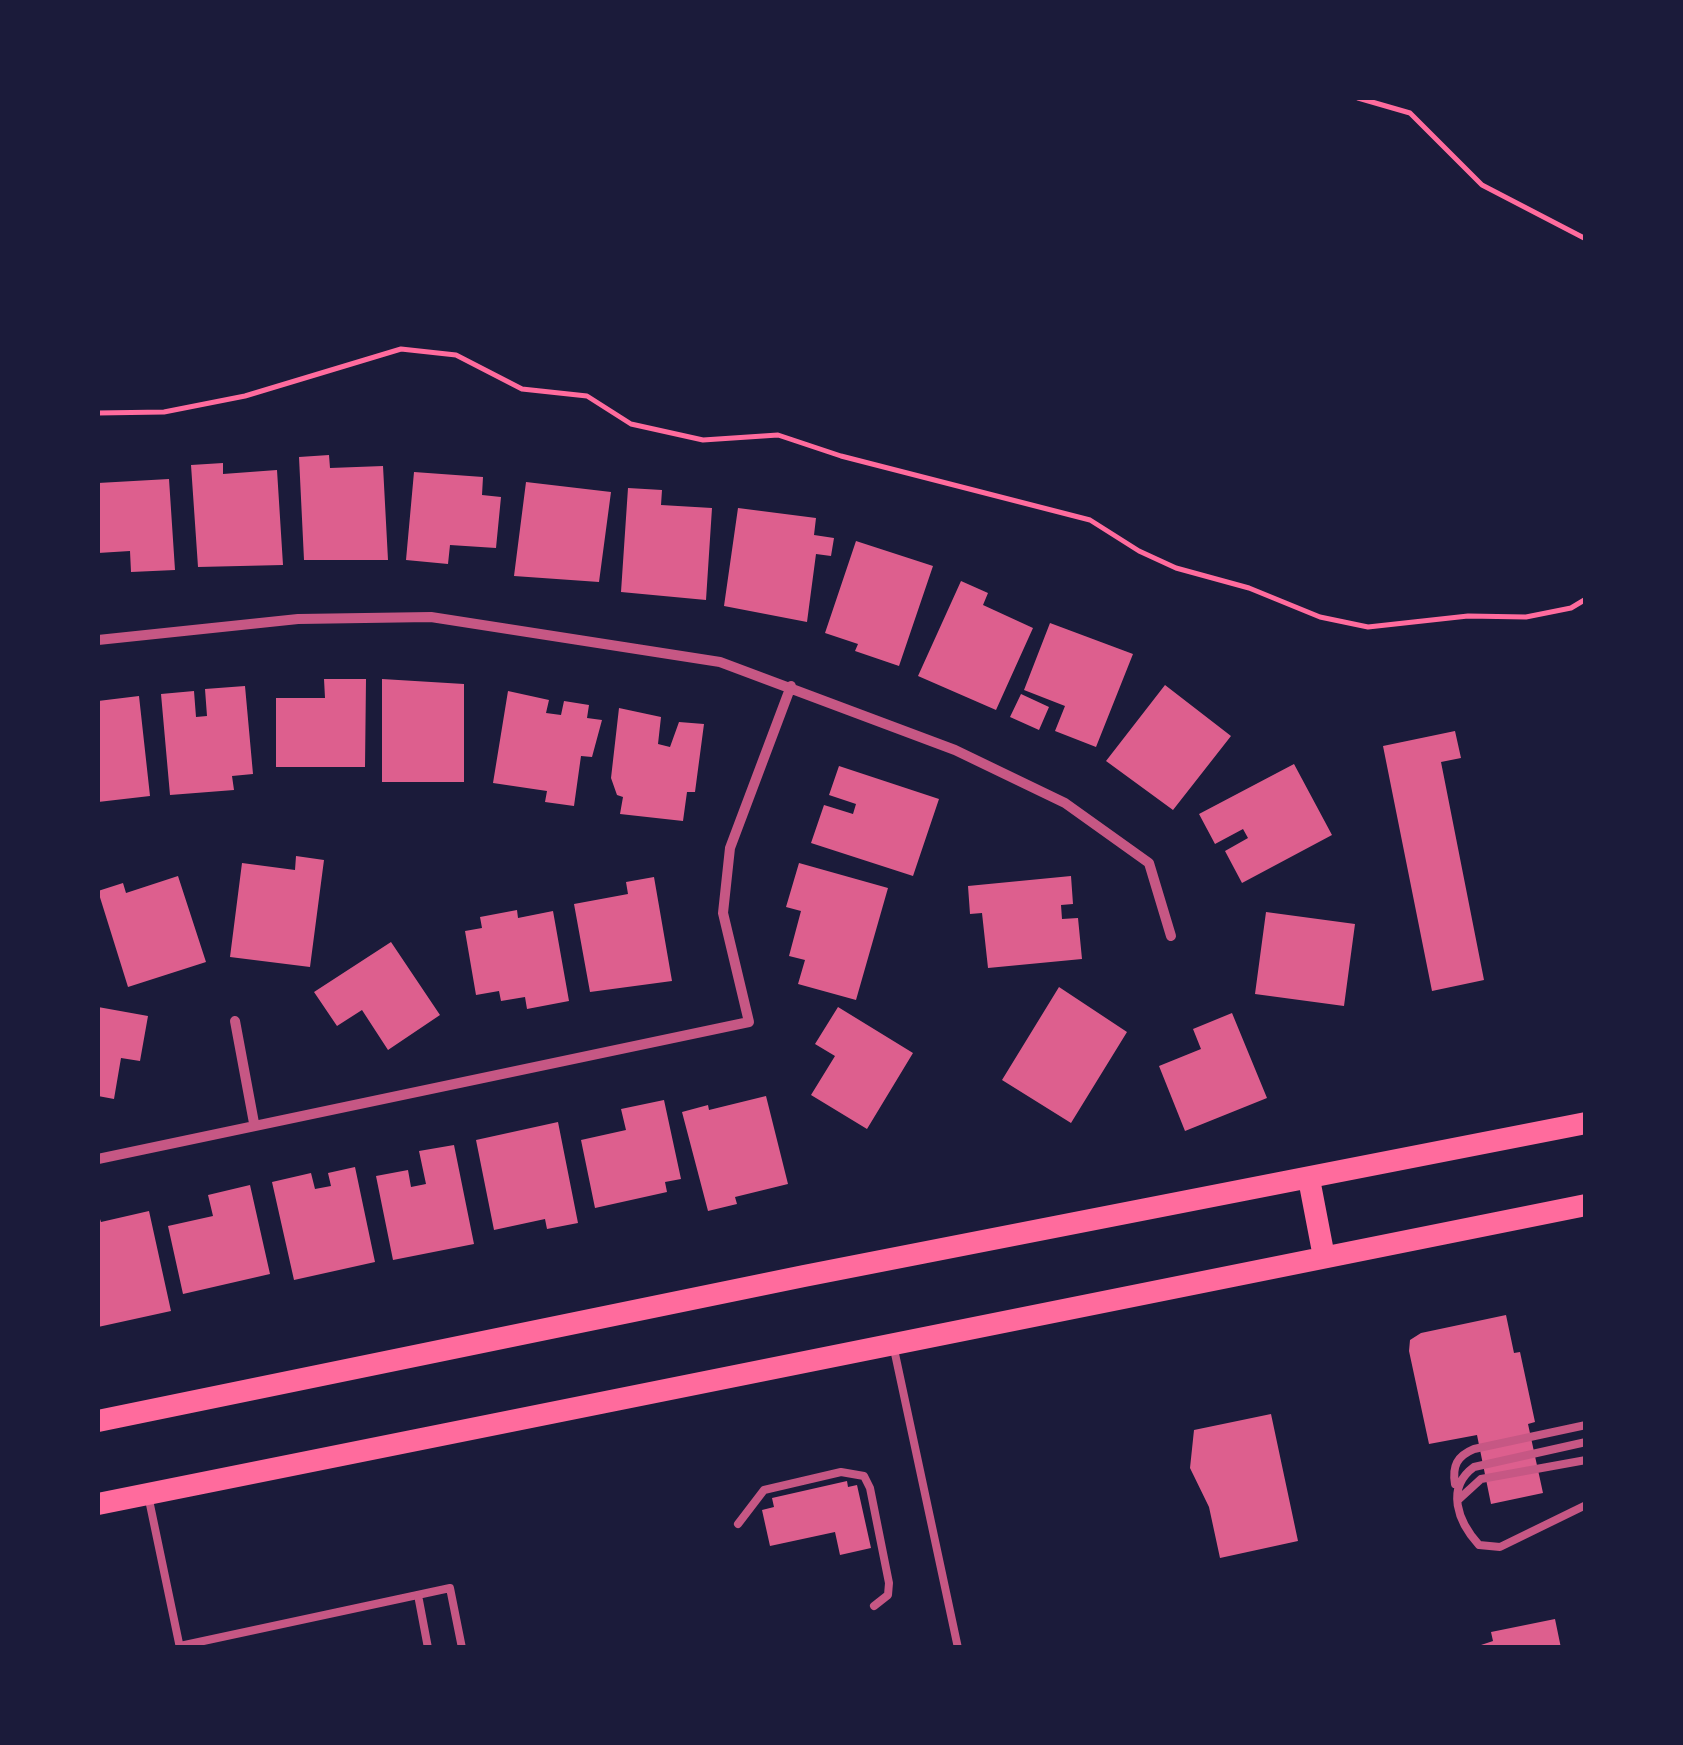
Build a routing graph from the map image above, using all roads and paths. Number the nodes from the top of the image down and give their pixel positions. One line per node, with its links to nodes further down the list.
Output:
1 (1358, 98): 2 (path)
2 (1586, 239)
3 (98, 413): 4 (path)
4 (1586, 600)
5 (98, 640): 6 (street)
6 (790, 686): 7 (street); 10 (street)
7 (1171, 936)
8 (235, 1021): 10 (street)
9 (1586, 1123): 12 (main road)
10 (254, 1124): 11 (street)
11 (98, 1159)
12 (1309, 1179): 14 (main road); 16 (main road)
13 (1586, 1204): 14 (main road)
14 (1324, 1257): 15 (main road)
15 (893, 1344): 21 (main road); 31 (lane)
16 (98, 1422)
17 (1586, 1425): 20 (lane)
18 (1586, 1442): 20 (lane)
19 (1586, 1460): 22 (lane)
20 (1455, 1489): 22 (lane)
21 (148, 1494): 23 (main road); 28 (lane)
22 (1458, 1500): 24 (lane)
23 (98, 1504)
24 (1586, 1505)
25 (738, 1524): 27 (lane)
26 (418, 1595): 28 (lane); 29 (lane); 30 (lane)
27 (874, 1606)
28 (180, 1647)
29 (428, 1648)
30 (462, 1648)
31 (958, 1648)

